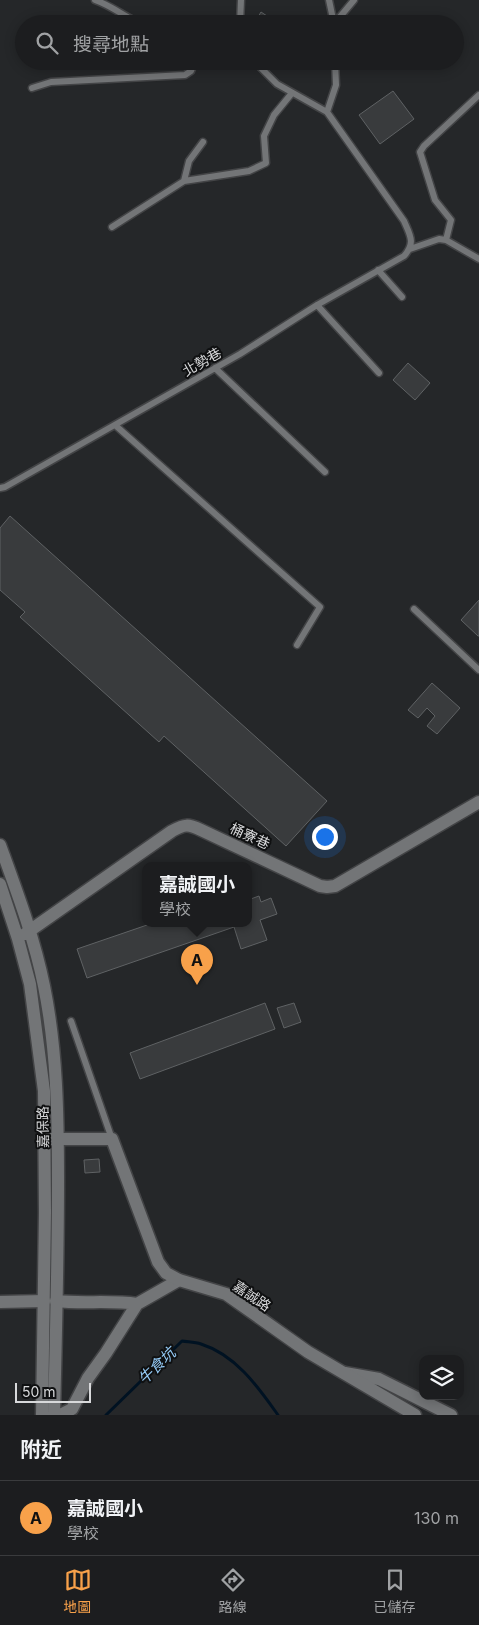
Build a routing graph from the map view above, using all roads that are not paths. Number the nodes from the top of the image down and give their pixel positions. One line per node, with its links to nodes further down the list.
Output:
1 (95, 0): 5 (lane)
2 (241, 0): 6 (lane)
3 (329, 0): 7 (lane)
4 (354, 0): 8 (lane)
5 (123, 15)
6 (240, 15)
7 (332, 15)
8 (342, 15)
9 (191, 70): 12 (lane)
10 (263, 70): 13 (lane)
11 (335, 70): 15 (lane)
12 (32, 88)
13 (292, 94): 15 (lane); 17 (lane)
14 (479, 94): 19 (lane)
15 (327, 112): 20 (lane)
16 (203, 142): 17 (lane)
17 (184, 181): 18 (lane)
18 (112, 227)
19 (446, 240): 20 (lane, 北勢巷); 21 (lane)
20 (410, 249): 22 (lane, 北勢巷)
21 (479, 259)
22 (378, 270): 23 (lane); 24 (lane, 北勢巷)
23 (402, 297)
24 (317, 305): 25 (lane, 北勢巷); 26 (lane)
25 (215, 368): 27 (lane, 北勢巷); 28 (lane)
26 (379, 373)
27 (115, 425): 29 (lane, 北勢巷); 31 (lane)
28 (325, 472)
29 (0, 488)
30 (414, 609): 32 (lane)
31 (298, 645)
32 (479, 670)
33 (479, 802): 36 (street, 桶寮巷)
34 (0, 845): 36 (street, 嘉保路)
35 (0, 884): 37 (street, 嘉保路)
36 (30, 930): 37 (street, 桶寮巷); 39 (street, 嘉保路)
37 (18, 938): 39 (street, 嘉保路)
38 (71, 1021): 40 (lane, 嘉誠路)
39 (52, 1139): 40 (street); 42 (street, 嘉保路)
40 (112, 1139): 41 (street, 嘉誠路)
41 (179, 1280): 44 (street); 45 (street, 嘉誠路)
42 (50, 1301): 43 (street); 44 (street); 46 (street, 嘉保路); 47 (street, 嘉保路)
43 (0, 1302)
44 (137, 1304): 48 (street)
45 (345, 1372): 49 (street, 嘉誠路); 50 (street)
46 (42, 1415)
47 (54, 1415)
48 (60, 1415)
49 (415, 1415)
50 (451, 1415)

